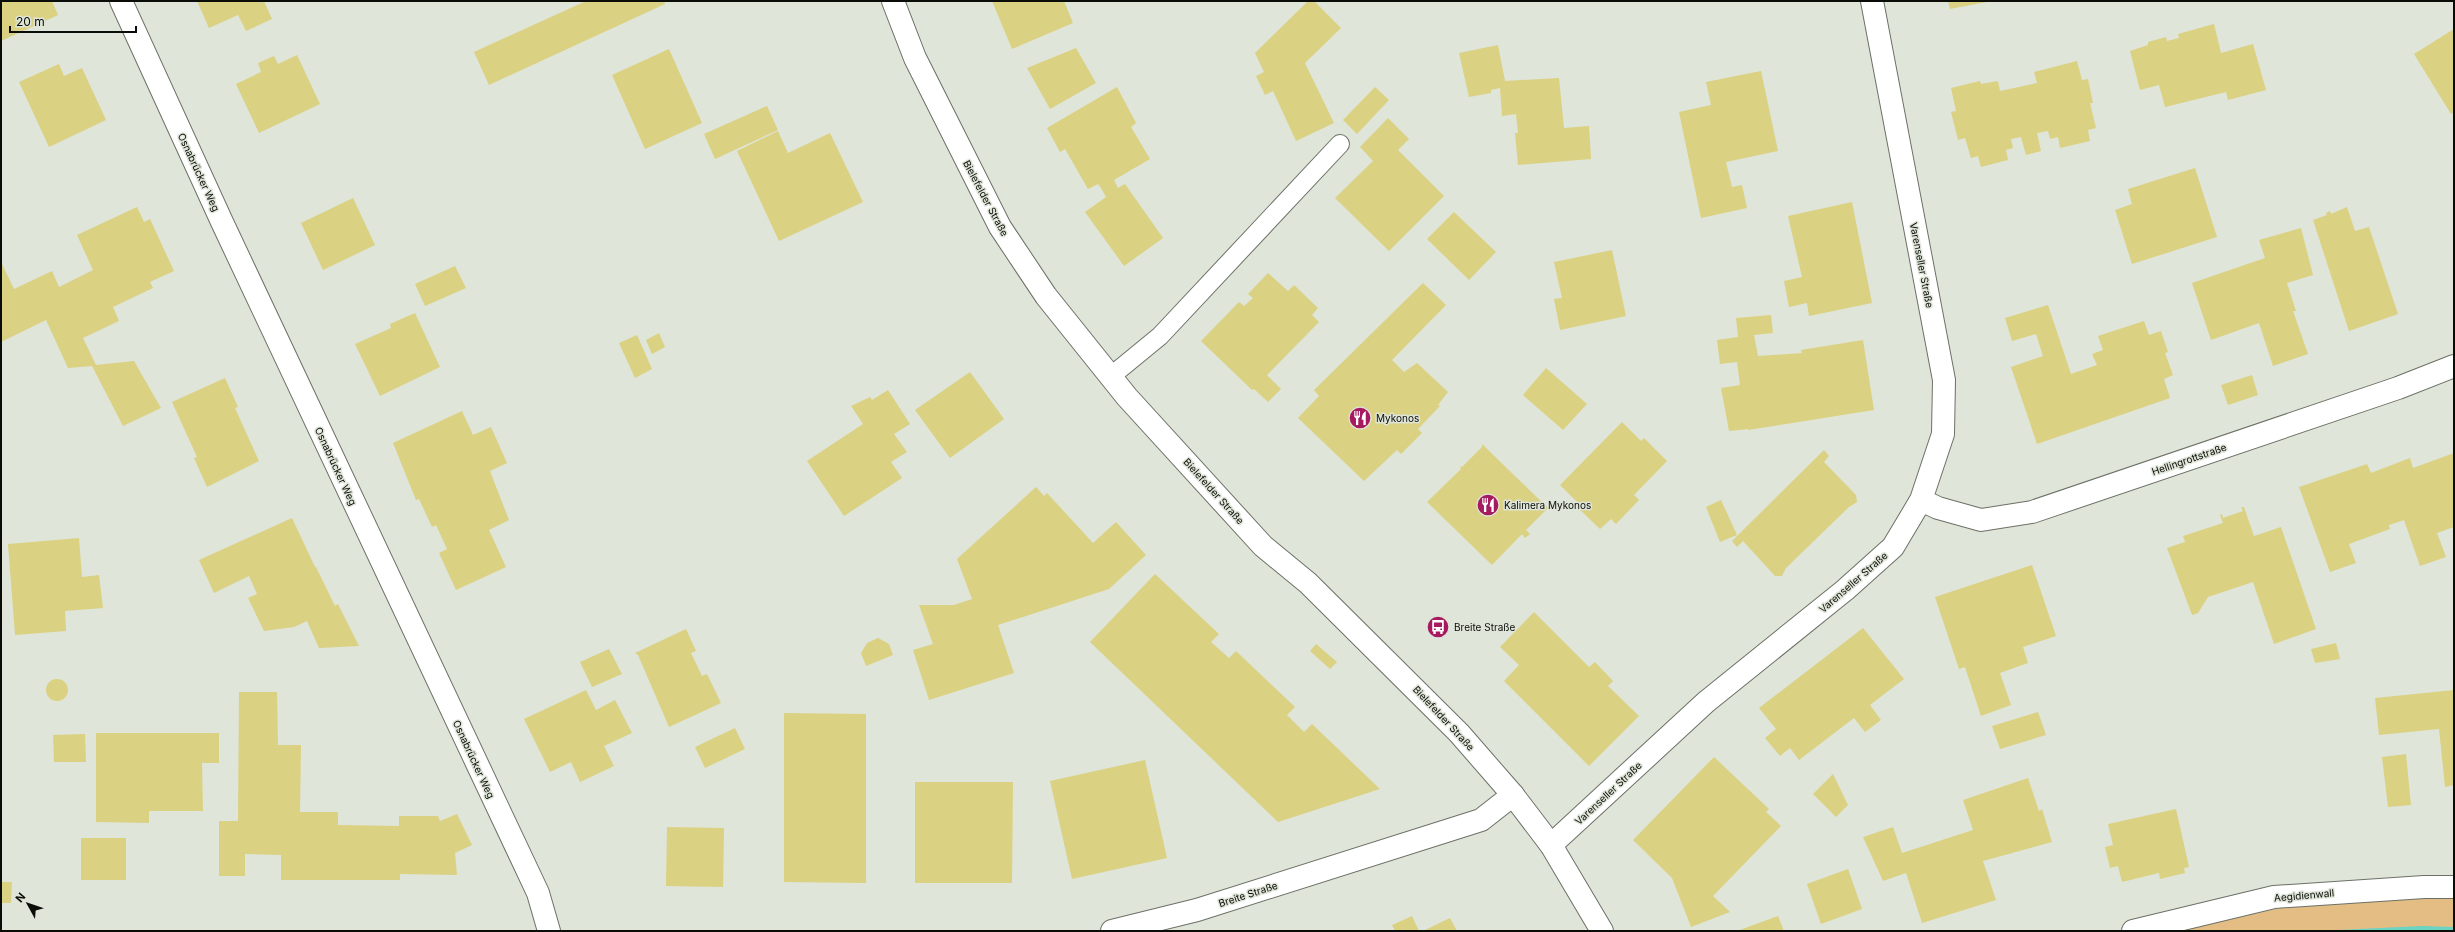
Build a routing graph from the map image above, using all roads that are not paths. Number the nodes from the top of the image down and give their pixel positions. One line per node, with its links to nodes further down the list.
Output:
1 (121, 1): 11 (street, Osnabrücker Weg)
2 (893, 1): 6 (street, Bielefelder Straße)
3 (1872, 1): 7 (street, Varenseller Straße)
4 (1340, 144): 6 (lane)
5 (2454, 366): 7 (street, Hellingrottstraße)
6 (1110, 377): 8 (street, Bielefelder Straße)
7 (1921, 500): 9 (street, Varenseller Straße)
8 (1513, 795): 9 (street, Bielefelder Straße); 12 (street, Breite Straße)
9 (1552, 845): 13 (street, Bielefelder Straße)
10 (2454, 887): 14 (street, Aegidienwall)
11 (549, 931)
12 (1112, 931)
13 (1602, 931)
14 (2133, 931)

